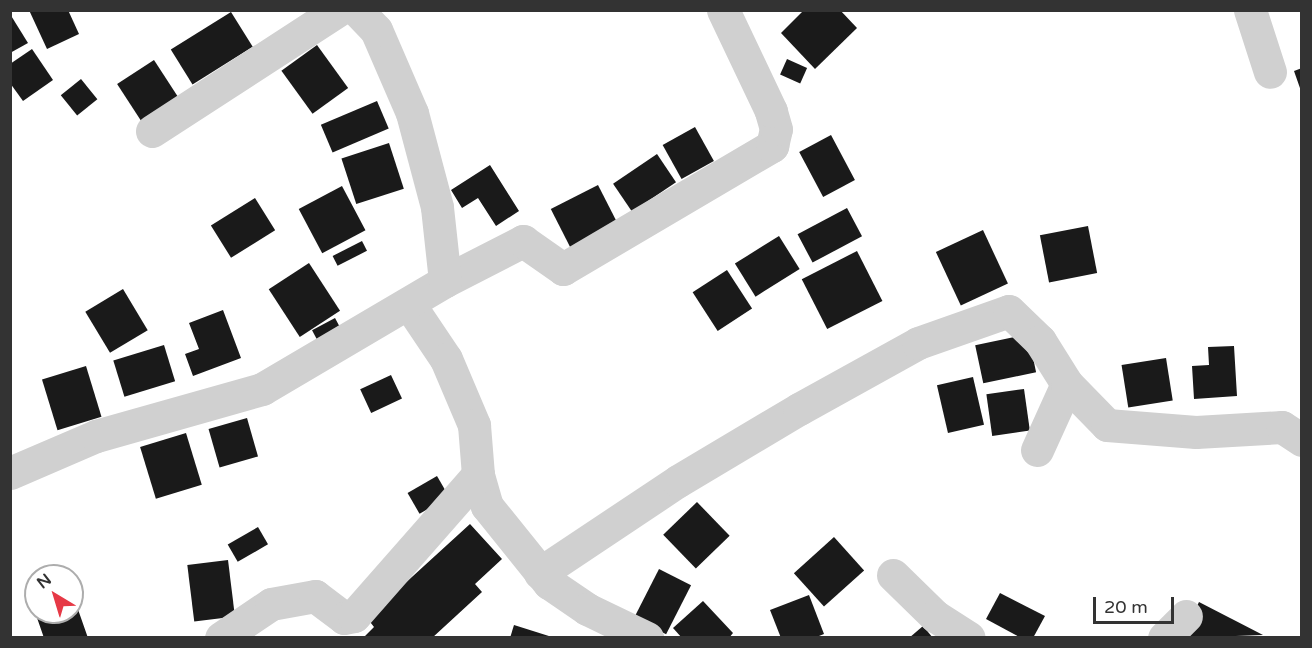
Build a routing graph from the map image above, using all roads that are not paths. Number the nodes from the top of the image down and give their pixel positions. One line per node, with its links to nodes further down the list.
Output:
1 (338, 10): 6 (street)
2 (357, 10): 7 (street)
3 (723, 10): 7 (street)
4 (1250, 10): 5 (street)
5 (1270, 72)
6 (152, 131)
7 (445, 281): 8 (street)
8 (409, 304): 12 (street); 13 (street)
9 (1067, 384): 10 (street); 11 (street); 14 (street)
10 (1302, 440)
11 (1037, 450)
12 (10, 473)
13 (478, 475): 14 (street); 16 (street)
14 (540, 573): 17 (street)
15 (893, 575): 18 (street)
16 (221, 638)
17 (647, 638)
18 (969, 638)

